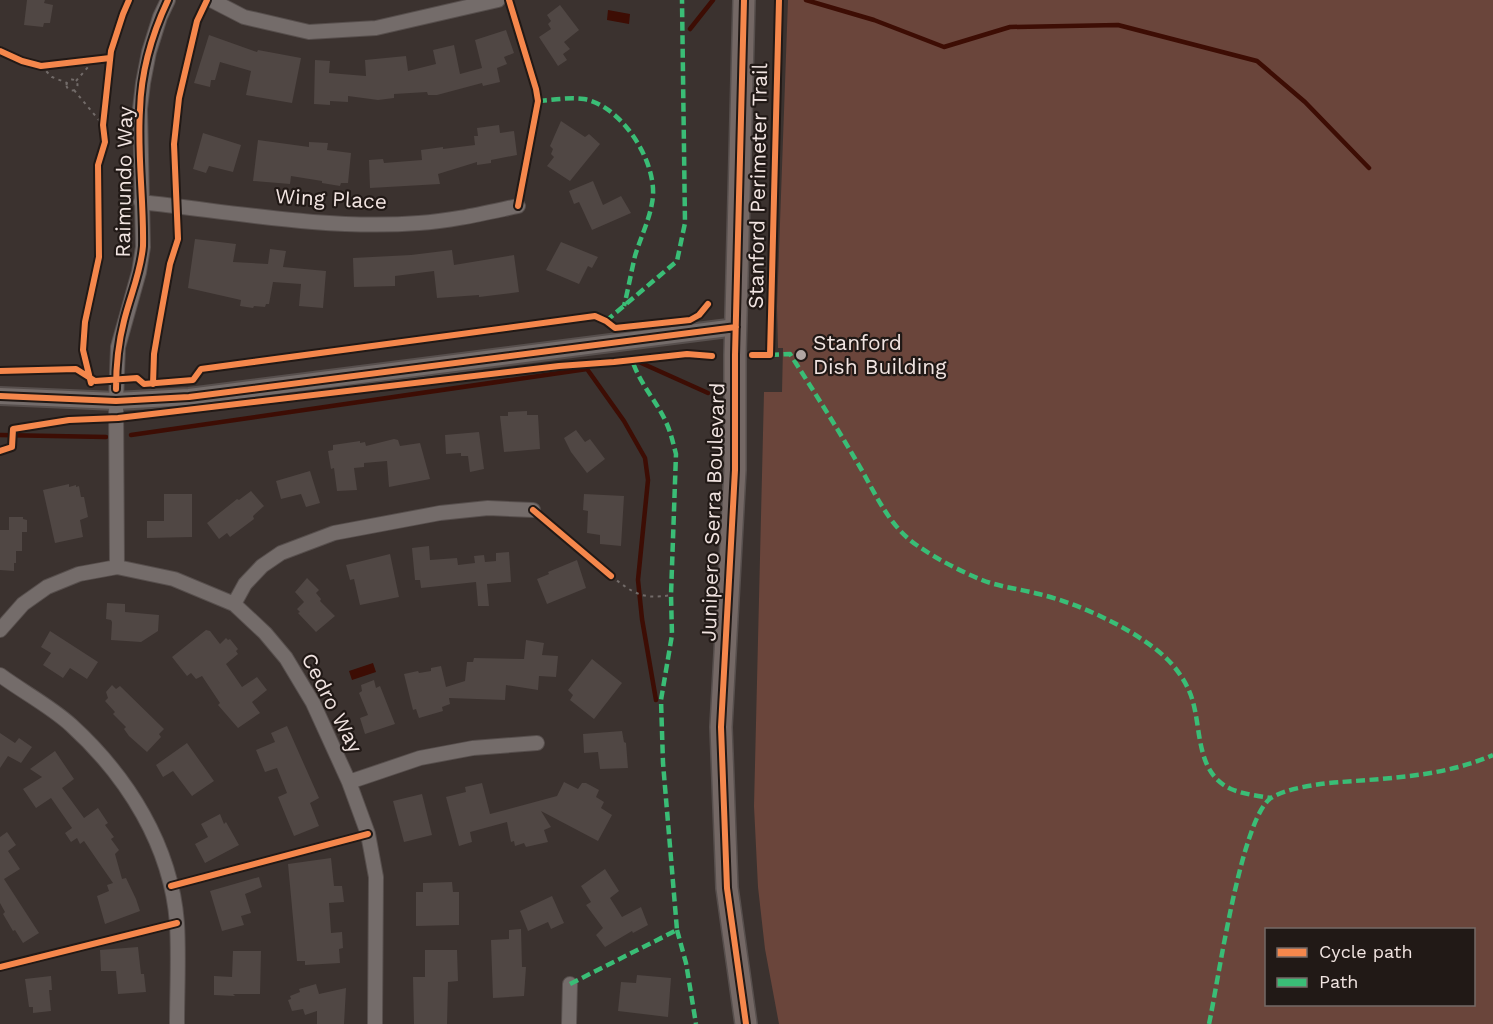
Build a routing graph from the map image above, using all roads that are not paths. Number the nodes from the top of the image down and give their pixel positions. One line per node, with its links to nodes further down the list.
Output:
1 (168, 0): 5 (street, Raimundo Way)
2 (211, 0): 3 (street)
3 (498, 0)
4 (744, 0): 7 (main road, Junipero Serra Boulevard)
5 (141, 202): 6 (street, Wing Place); 9 (street, Raimundo Way)
6 (518, 206)
7 (736, 327): 9 (street); 21 (main road, Junipero Serra Boulevard)
8 (0, 396): 9 (street)
9 (116, 401): 11 (street, Raimundo Way)
10 (533, 510): 12 (street)
11 (117, 567): 12 (street, Cedro Way); 13 (street, Cedro Way)
12 (234, 604): 16 (street, Cedro Way)
13 (0, 630)
14 (0, 675): 18 (street)
15 (537, 743): 16 (street)
16 (349, 782): 19 (street, Cedro Way)
17 (570, 984): 20 (street)
18 (177, 1024)
19 (375, 1024)
20 (569, 1024)
21 (746, 1024)

